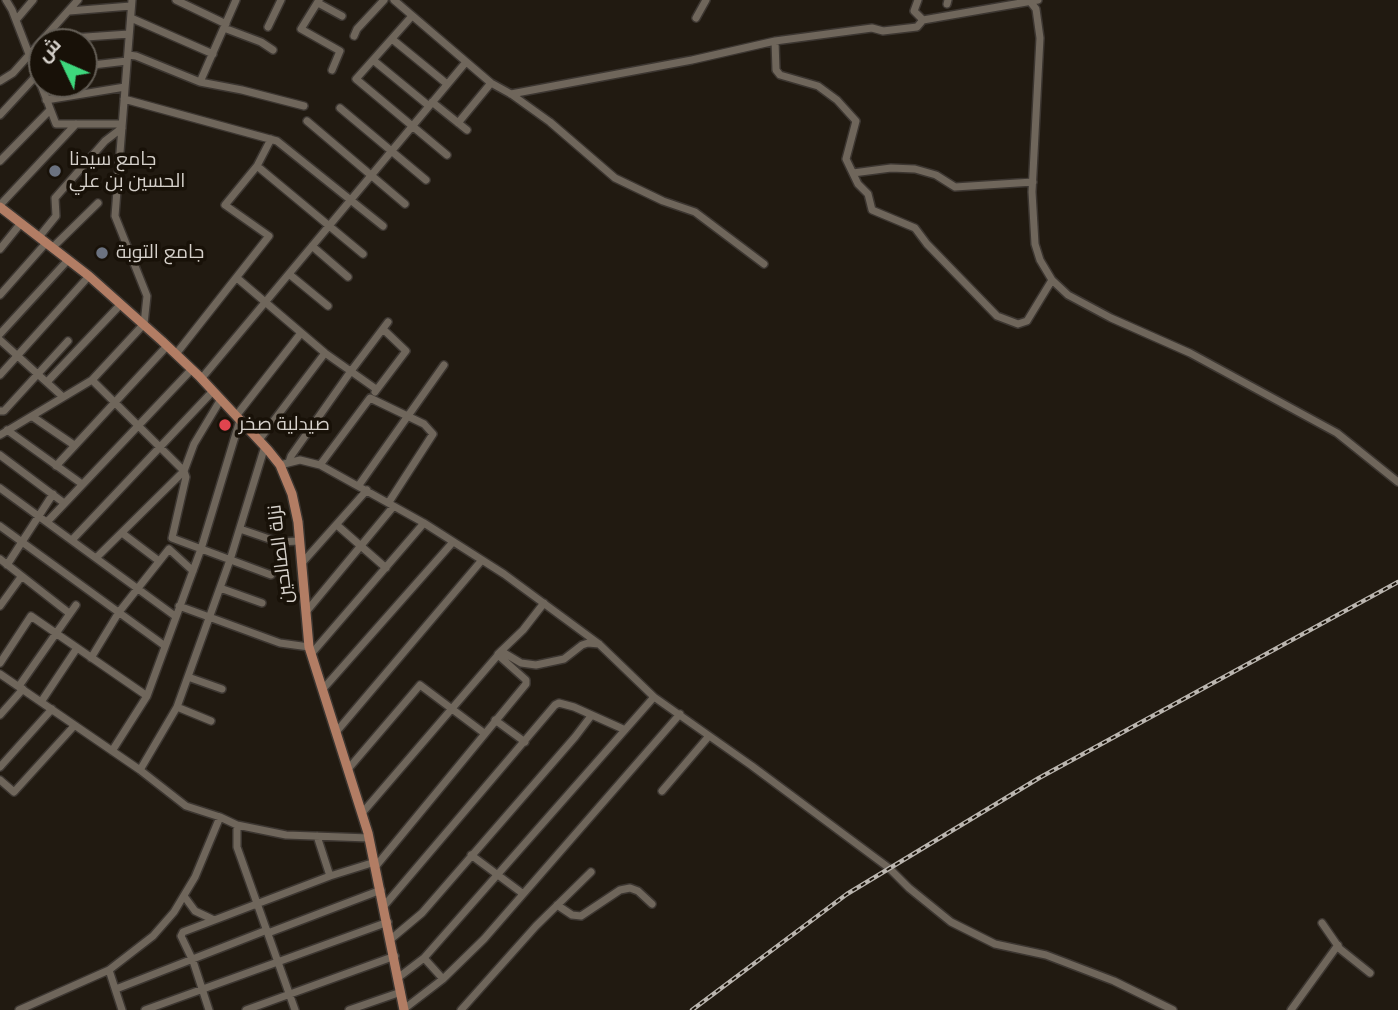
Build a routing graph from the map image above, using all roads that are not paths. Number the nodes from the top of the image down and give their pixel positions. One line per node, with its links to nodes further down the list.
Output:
1 (6, 0): 19 (street)
2 (33, 0): 19 (street)
3 (78, 0): 14 (street)
4 (176, 0): 21 (street)
5 (236, 0): 21 (street)
6 (281, 0): 22 (street)
7 (384, 0): 26 (street)
8 (394, 0): 16 (street)
9 (706, 0): 18 (street)
10 (918, 0): 20 (street)
11 (318, 1): 15 (street); 37 (street)
12 (1033, 1): 20 (street); 66 (street)
13 (132, 3): 14 (street); 17 (street)
14 (69, 11): 23 (street)
15 (342, 16)
16 (412, 16): 27 (street); 35 (street)
17 (131, 18): 24 (street); 31 (street)
18 (696, 18)
19 (16, 20): 30 (street)
20 (923, 20): 28 (street)
21 (225, 26): 29 (street); 31 (street)
22 (268, 27)
23 (54, 28)
24 (130, 34): 25 (street); 33 (street)
25 (98, 36)
26 (354, 36)
27 (392, 39): 34 (street); 42 (street)
28 (775, 41): 44 (street); 63 (street)
29 (273, 50)
30 (28, 54)
31 (213, 54): 39 (street)
32 (28, 58): 38 (street)
33 (128, 58): 36 (street); 39 (street); 43 (street)
34 (373, 60): 47 (street); 56 (street)
35 (466, 62): 40 (street); 42 (street)
36 (98, 63)
37 (332, 70)
38 (0, 81)
39 (200, 82): 48 (street)
40 (491, 83): 44 (street); 53 (street)
41 (28, 84): 51 (street)
42 (447, 84): 47 (street)
43 (125, 87): 45 (street); 46 (street)
44 (511, 94): 79 (street)
45 (124, 99): 55 (street); 58 (street)
46 (46, 100): 50 (street)
47 (431, 104): 53 (street); 56 (street)
48 (303, 106)
49 (340, 108): 59 (street)
50 (50, 110): 54 (street); 61 (street)
51 (0, 115)
52 (307, 121): 64 (street)
53 (458, 123): 57 (street)
54 (76, 124): 55 (street); 70 (street)
55 (122, 126): 74 (street); 89 (street)
56 (412, 126): 59 (street); 60 (street)
57 (467, 130)
58 (271, 139): 62 (street); 67 (street)
59 (391, 151): 64 (street); 65 (street)
60 (447, 155)
61 (0, 161)
62 (257, 166): 72 (street); 83 (street)
63 (853, 173): 66 (street); 84 (street)
64 (372, 175): 67 (street); 69 (street)
65 (426, 180)
66 (1032, 181): 84 (street)
67 (350, 200): 72 (street); 73 (street)
68 (98, 203): 74 (street)
69 (405, 204)
70 (0, 206): 71 (main road, نزلة الصالحين)
71 (20, 223): 74 (main road, نزلة الصالحين); 76 (street)
72 (330, 225): 75 (street); 77 (street)
73 (383, 226)
74 (46, 242): 78 (main road, نزلة الصالحين); 85 (street)
75 (312, 246): 80 (street); 82 (street)
76 (0, 249)
77 (363, 254)
78 (68, 260): 81 (main road, نزلة الصالحين); 91 (street)
79 (764, 264)
80 (289, 274): 87 (street); 88 (street)
81 (89, 276): 86 (main road, نزلة الصالحين); 97 (street)
82 (348, 276)
83 (237, 278): 87 (street); 96 (street)
84 (1052, 280): 126 (street)
85 (0, 295)
86 (121, 303): 89 (main road, نزلة الصالحين); 105 (street)
87 (264, 303): 90 (street); 103 (street)
88 (328, 306)
89 (144, 324): 94 (main road, نزلة الصالحين); 104 (street)
90 (301, 333): 95 (street); 115 (street)
91 (0, 334)
92 (0, 340): 97 (street)
93 (68, 341): 101 (street)
94 (167, 346): 96 (main road, نزلة الصالحين); 111 (street)
95 (325, 353): 100 (street); 118 (street)
96 (176, 354): 99 (main road, نزلة الصالحين)
97 (17, 356): 101 (street); 102 (street)
98 (444, 365): 114 (street)
99 (192, 369): 103 (main road, نزلة الصالحين); 116 (street)
100 (351, 371): 106 (street); 106 (street); 122 (street)
101 (37, 373): 105 (street); 112 (street)
102 (0, 375)
103 (201, 379): 107 (main road, نزلة الصالحين)
104 (92, 380): 108 (street); 111 (street)
105 (47, 382): 108 (street)
106 (376, 390): 109 (street)
107 (213, 391): 110 (main road, نزلة الصالحين); 120 (street)
108 (63, 397): 113 (street)
109 (370, 398): 114 (street); 123 (street)
110 (221, 399): 115 (main road, نزلة الصالحين); 125 (street)
111 (115, 403): 116 (street); 119 (street)
112 (0, 411)
113 (33, 416): 117 (street); 119 (street)
114 (406, 416): 128 (street); 133 (street)
115 (238, 417): 118 (main road, نزلة الصالحين); 146 (street)
116 (137, 425): 120 (street); 127 (street)
117 (4, 432): 124 (street)
118 (262, 443): 122 (main road, نزلة الصالحين); 139 (street)
119 (74, 445): 124 (street)
120 (161, 449): 125 (street); 141 (street)
121 (0, 455): 131 (street)
122 (285, 464): 123 (street); 142 (main road, نزلة الصالحين)
123 (320, 465): 128 (street)
124 (56, 466): 127 (street)
125 (184, 471): 140 (street); 146 (street)
126 (1398, 482)
127 (82, 484): 132 (street)
128 (359, 485): 130 (street)
129 (0, 488): 134 (street)
130 (368, 490): 133 (street); 138 (street)
131 (53, 494): 132 (street); 134 (street)
132 (64, 503): 135 (street)
133 (391, 504): 136 (street); 145 (street)
134 (38, 516): 135 (street); 143 (street)
135 (47, 522): 141 (street)
136 (424, 523): 144 (street); 154 (street)
137 (0, 526): 143 (street)
138 (338, 526): 145 (street); 152 (street)
139 (240, 529): 142 (street); 149 (street)
140 (122, 533): 147 (street); 151 (street)
141 (72, 540): 147 (street)
142 (300, 541): 152 (main road, نزلة الصالحين)
143 (22, 542): 153 (street); 165 (street)
144 (453, 542): 150 (street); 182 (street)
145 (361, 546): 154 (street); 167 (street)
146 (201, 549): 149 (street); 155 (street)
147 (96, 558): 158 (street)
148 (0, 559): 153 (street)
149 (230, 560): 156 (street); 159 (street)
150 (482, 560): 162 (street); 196 (street)
151 (159, 561): 155 (street); 158 (street)
152 (302, 563): 167 (main road, نزلة الصالحين)
153 (7, 565): 157 (street)
154 (386, 568): 174 (street)
155 (193, 571): 164 (street)
156 (271, 575)
157 (21, 577): 160 (street); 166 (street)
158 (137, 588): 165 (street); 168 (street)
159 (220, 588): 161 (street); 169 (street)
160 (1, 601)
161 (262, 603)
162 (544, 603): 171 (street); 175 (street)
163 (76, 605): 166 (street)
164 (179, 606): 168 (street); 169 (street)
165 (119, 612): 172 (street); 176 (street)
166 (69, 613): 170 (street)
167 (305, 613): 174 (main road, نزلة الصالحين)
168 (175, 616): 172 (street)
169 (210, 617): 174 (street); 179 (street)
170 (55, 633): 173 (street); 177 (street); 180 (street)
171 (599, 643): 175 (street); 184 (street)
172 (165, 646): 183 (street)
173 (77, 648): 176 (street); 185 (street)
174 (311, 650): 182 (main road, نزلة الصالحين)
175 (500, 653): 188 (street); 193 (street)
176 (91, 658): 183 (street)
177 (0, 663)
178 (0, 674): 180 (street)
179 (188, 677): 181 (street); 186 (street)
180 (21, 688): 185 (street); 190 (street)
181 (222, 689)
182 (323, 689): 196 (main road, نزلة الصالحين)
183 (147, 696): 200 (street)
184 (654, 697): 189 (street); 195 (street)
185 (41, 702): 187 (street)
186 (177, 707): 192 (street); 203 (street)
187 (52, 709): 194 (street); 201 (street)
188 (453, 709): 197 (street); 202 (street); 206 (street)
189 (680, 714): 198 (street); 217 (street)
190 (0, 715)
191 (591, 716): 195 (street); 199 (street); 211 (street)
192 (211, 720)
193 (495, 720): 197 (street); 199 (street)
194 (74, 726): 200 (street); 204 (street)
195 (624, 729): 214 (street)
196 (337, 731): 202 (main road, نزلة الصالحين)
197 (484, 733): 212 (street)
198 (709, 736): 205 (street); 250 (street)
199 (525, 742): 222 (street)
200 (112, 751): 203 (street)
201 (0, 767)
202 (348, 768): 206 (main road, نزلة الصالحين)
203 (140, 770): 207 (street)
204 (0, 780)
205 (662, 791)
206 (363, 812): 210 (main road, نزلة الصالحين)
207 (219, 817): 208 (street); 218 (street)
208 (237, 825): 209 (street); 219 (street)
209 (317, 836): 210 (street); 215 (street)
210 (369, 838): 212 (main road, نزلة الصالحين)
211 (471, 855): 214 (street); 227 (street)
212 (375, 864): 215 (street); 216 (main road, نزلة الصالحين)
213 (591, 872): 221 (street)
214 (497, 873): 217 (street); 230 (street)
215 (330, 876): 219 (street)
216 (381, 890): 222 (main road, نزلة الصالحين); 226 (street)
217 (522, 893): 236 (street)
218 (184, 896): 223 (street); 233 (street)
219 (258, 903): 223 (street); 226 (street)
220 (652, 904): 221 (street)
221 (557, 905): 249 (street)
222 (384, 906): 224 (main road, نزلة الصالحين)
223 (213, 920): 231 (street)
224 (387, 922): 227 (main road, نزلة الصالحين); 232 (street)
225 (1322, 923): 228 (street)
226 (268, 932): 231 (street); 232 (street)
227 (391, 939): 229 (main road, نزلة الصالحين)
228 (1338, 945): 234 (street); 251 (street)
229 (395, 956): 235 (main road, نزلة الصالحين); 240 (street)
230 (424, 958): 235 (street); 236 (street)
231 (193, 961): 237 (street); 238 (street)
232 (278, 962): 238 (street); 240 (street)
233 (109, 970): 237 (street); 242 (street)
234 (1370, 973)
235 (399, 977): 239 (main road, نزلة الصالحين)
236 (443, 979): 241 (street)
237 (116, 989): 243 (street)
238 (202, 989): 244 (street); 245 (street)
239 (401, 992): 241 (main road, نزلة الصالحين); 248 (street)
240 (289, 995): 246 (street); 247 (street)
241 (404, 1009)
242 (19, 1010)
243 (122, 1010)
244 (145, 1010)
245 (209, 1010)
246 (247, 1010)
247 (295, 1010)
248 (349, 1010)
249 (461, 1010)
250 (1173, 1010)
251 (1291, 1010)

